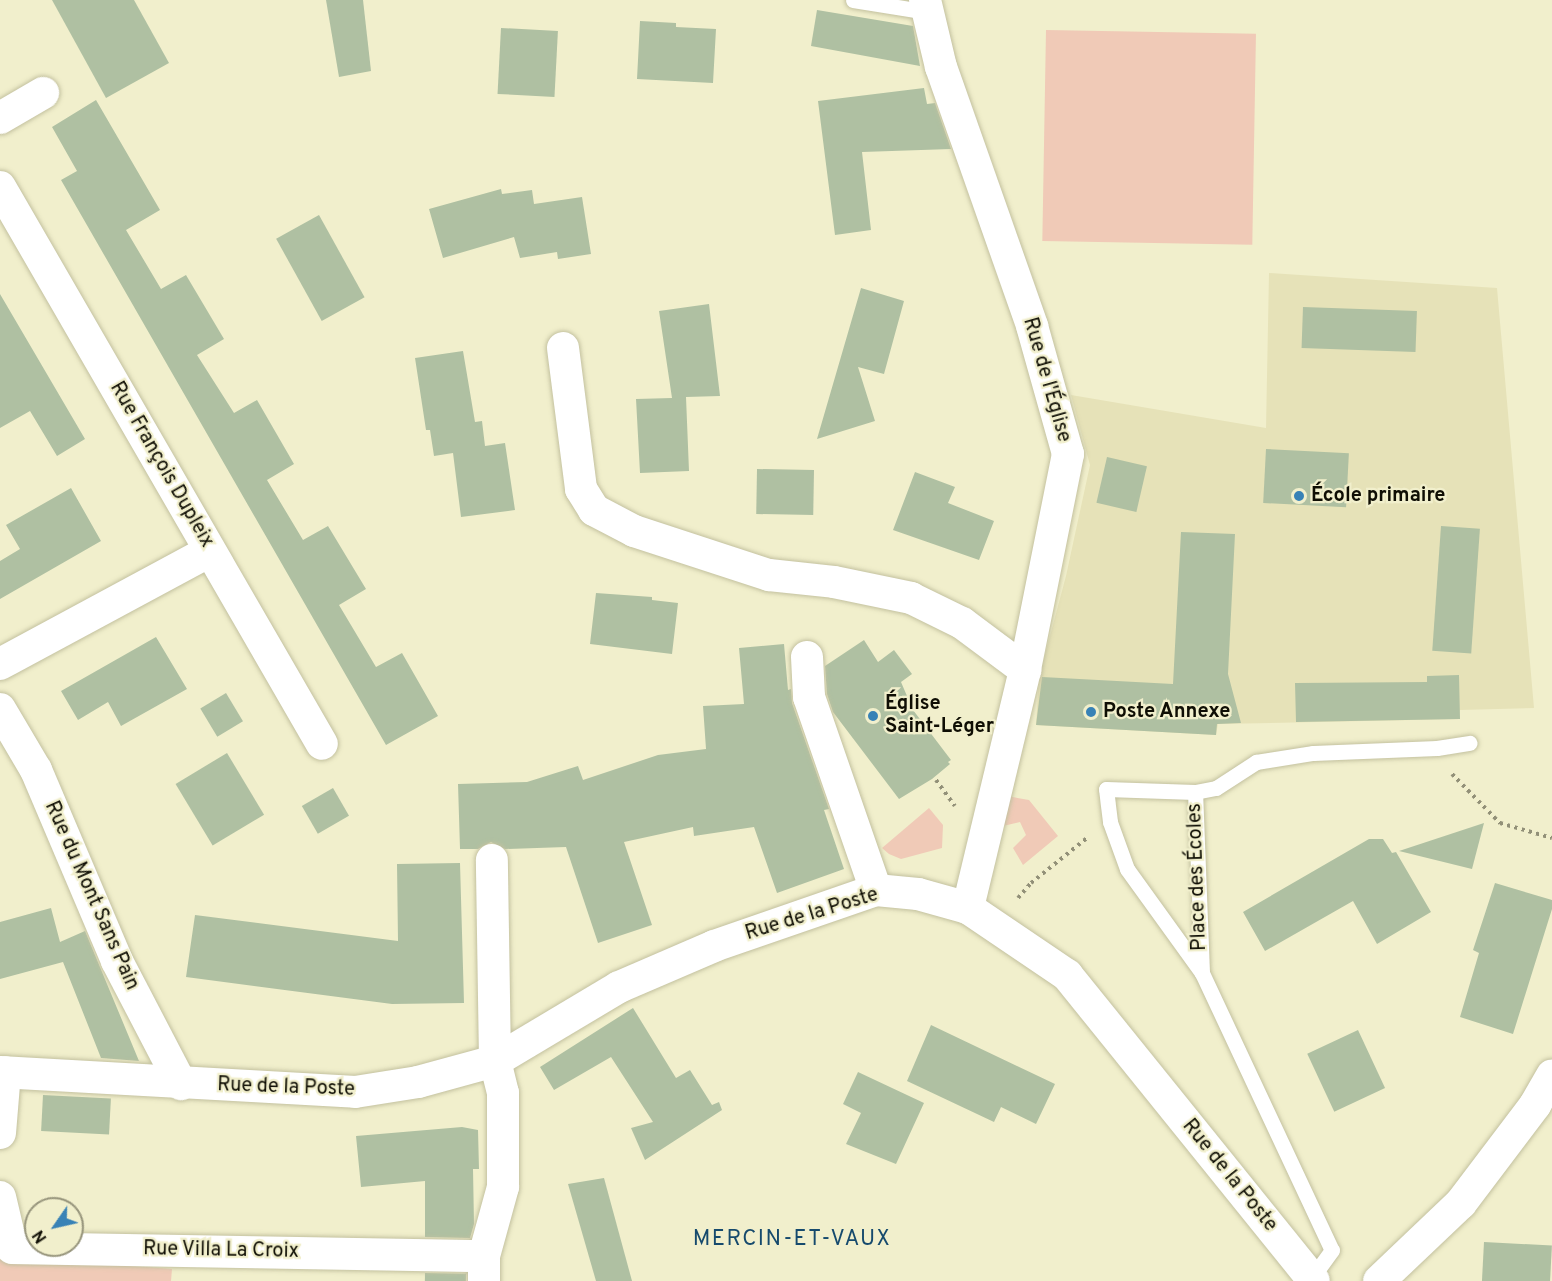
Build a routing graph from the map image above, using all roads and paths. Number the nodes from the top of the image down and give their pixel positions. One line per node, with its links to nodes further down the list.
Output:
1 (853, 0): 2 (lane)
2 (927, 6): 10 (street, Rue de l'Église)
3 (44, 93): 4 (street)
4 (0, 118)
5 (0, 187): 7 (street, Rue François Dupleix)
6 (563, 348): 10 (street)
7 (210, 551): 9 (street); 13 (street, Rue François Dupleix)
8 (807, 657): 20 (street)
9 (0, 664)
10 (1025, 670): 21 (street, Rue de l'Église)
11 (0, 709): 26 (street, Rue du Mont Sans Pain)
12 (1470, 743): 14 (lane)
13 (322, 744)
14 (1437, 748): 15 (lane); 16 (path)
15 (1195, 792): 22 (lane, Place des Écoles); 22 (lane, Place des Écoles)
16 (1552, 838)
17 (1070, 850): 19 (path)
18 (492, 860): 23 (street)
19 (1031, 883)
20 (876, 890): 21 (street, Rue de la Poste); 23 (street, Rue de la Poste)
21 (968, 908): 30 (street, Rue de la Poste)
22 (1202, 974): 30 (lane, Place des Écoles)
23 (495, 1062): 26 (street, Rue de la Poste); 29 (street)
24 (2, 1072): 26 (street, Rue de la Poste); 27 (street)
25 (1552, 1076): 31 (street)
26 (182, 1084)
27 (0, 1133)
28 (0, 1197): 29 (street, Rue Villa La Croix)
29 (484, 1268)
30 (1313, 1280)
31 (1379, 1281)

